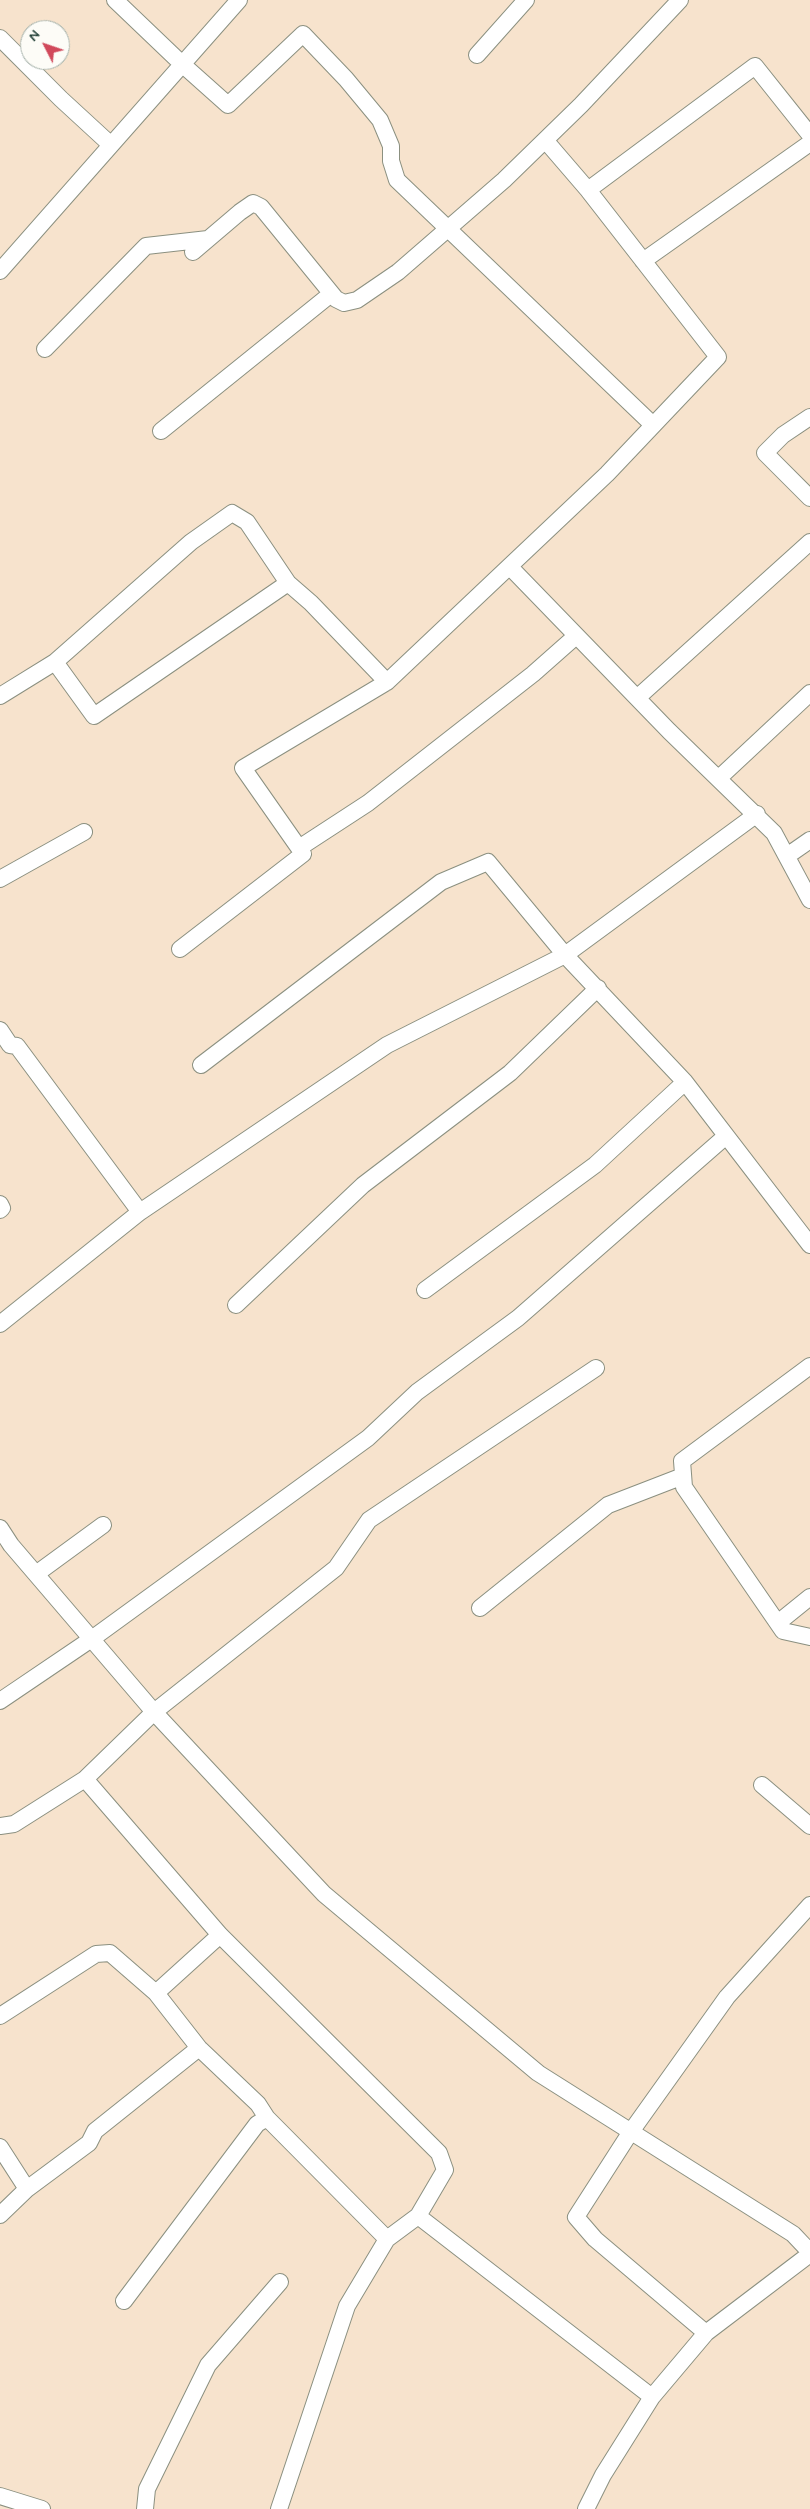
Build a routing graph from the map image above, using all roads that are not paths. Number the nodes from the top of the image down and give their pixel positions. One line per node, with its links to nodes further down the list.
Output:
1 (115, 0): 7 (street)
2 (239, 0): 7 (street)
3 (526, 0): 6 (street)
4 (680, 0): 9 (street)
5 (0, 38): 11 (street)
6 (477, 55)
7 (182, 64): 11 (street); 13 (street)
8 (810, 135): 12 (street)
9 (545, 140): 12 (street); 13 (street)
10 (810, 143): 16 (street)
11 (111, 144): 17 (street)
12 (588, 190): 16 (street)
13 (448, 229): 18 (street); 21 (street)
14 (208, 239): 15 (street); 18 (street); 19 (street)
15 (193, 252)
16 (643, 261): 21 (street)
17 (0, 271)
18 (331, 294): 22 (street)
19 (45, 349)
20 (810, 417): 23 (street)
21 (653, 425): 25 (street)
22 (161, 431)
23 (810, 498)
24 (810, 542): 32 (street)
25 (510, 567): 27 (street); 29 (street)
26 (288, 583): 28 (street); 28 (street); 29 (street)
27 (576, 636): 32 (street); 37 (street)
28 (55, 662): 31 (street)
29 (387, 682): 37 (street)
30 (810, 694): 33 (street)
31 (0, 696)
32 (637, 698): 33 (street)
33 (719, 778): 34 (street)
34 (757, 814): 38 (street); 42 (street)
35 (84, 832): 39 (street)
36 (810, 840): 38 (street)
37 (299, 848): 41 (street)
38 (787, 856): 40 (street)
39 (0, 879)
40 (810, 900)
41 (180, 949)
42 (565, 955): 43 (street); 46 (street); 51 (street)
43 (598, 988): 47 (street); 54 (street)
44 (0, 1030): 45 (street)
45 (5, 1048): 51 (street)
46 (201, 1065)
47 (685, 1082): 48 (street); 53 (street)
48 (726, 1136): 52 (street); 67 (street)
49 (0, 1204): 50 (street)
50 (0, 1210)
51 (140, 1212): 55 (street)
52 (810, 1245)
53 (425, 1290)
54 (236, 1305)
55 (0, 1324)
56 (810, 1366): 58 (street)
57 (596, 1368): 69 (street)
58 (683, 1476): 64 (street); 65 (street)
59 (103, 1525): 62 (street)
60 (0, 1528): 61 (street)
61 (6, 1550): 62 (street)
62 (36, 1574): 67 (street)
63 (810, 1597): 65 (street)
64 (480, 1608)
65 (779, 1622): 66 (street)
66 (810, 1637)
67 (92, 1638): 68 (street); 69 (street)
68 (0, 1701)
69 (154, 1712): 70 (street); 80 (street)
70 (85, 1779): 72 (street); 75 (street)
71 (762, 1784): 73 (street)
72 (0, 1826)
73 (810, 1826)
74 (809, 1909): 80 (street)
75 (220, 1935): 76 (street); 84 (street)
76 (156, 1993): 77 (street); 78 (street)
77 (0, 2016)
78 (199, 2048): 79 (street); 82 (street)
79 (267, 2118): 85 (street); 88 (street)
80 (630, 2133): 86 (street); 89 (street)
81 (0, 2147): 82 (street)
82 (27, 2189): 83 (street)
83 (0, 2215)
84 (418, 2216): 85 (street); 90 (street)
85 (387, 2239): 94 (street)
86 (810, 2253): 89 (street)
87 (280, 2282): 93 (street)
88 (124, 2301)
89 (706, 2333): 90 (street)
90 (652, 2397): 95 (street)
91 (0, 2496): 92 (street)
92 (42, 2509)
93 (145, 2509)
94 (279, 2509)
95 (586, 2509)

